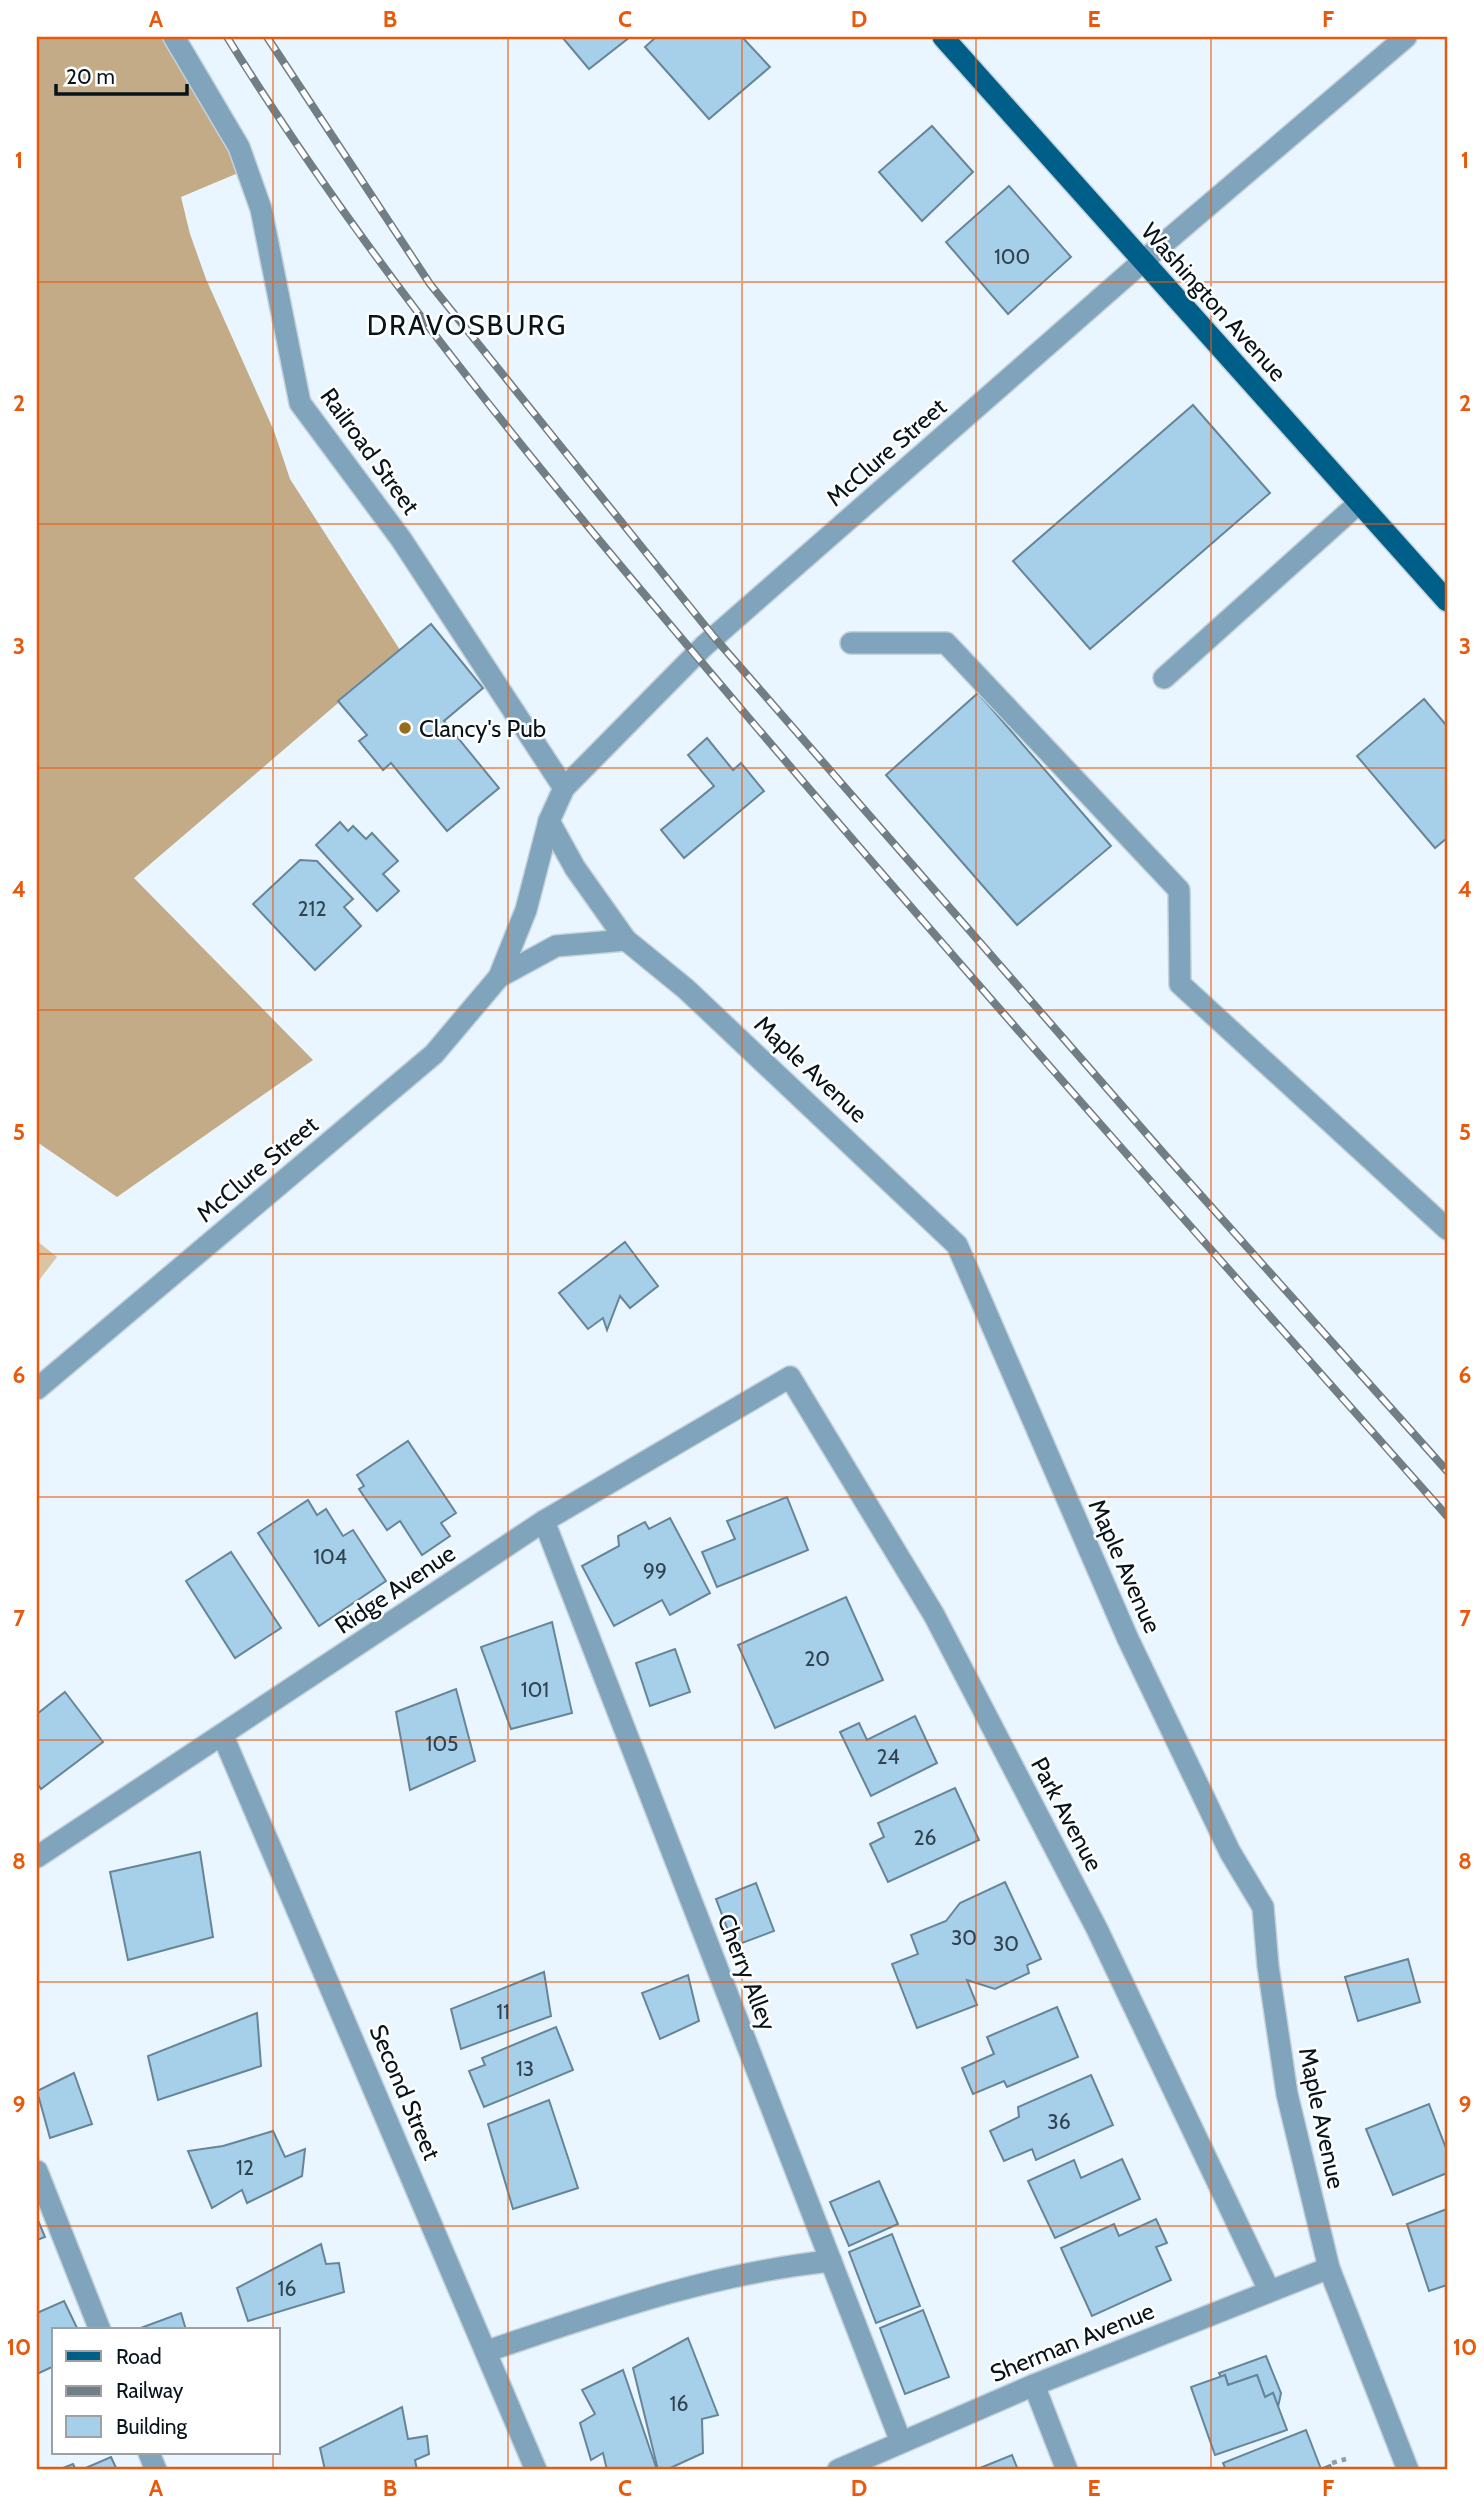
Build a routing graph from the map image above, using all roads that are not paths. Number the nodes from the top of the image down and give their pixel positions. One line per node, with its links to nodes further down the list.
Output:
1 (174, 37): 9 (street, Railroad Street)
2 (943, 37): 4 (main road, Washington Avenue)
3 (1406, 37): 4 (street, McClure Street)
4 (1142, 262): 5 (main road, Washington Avenue); 9 (street, McClure Street)
5 (1359, 503): 6 (main road, Washington Avenue); 8 (street)
6 (1447, 601)
7 (851, 643): 13 (street)
8 (1164, 678)
9 (564, 788): 10 (street, McClure Street)
10 (549, 821): 11 (street, Maple Avenue); 12 (street, McClure Street)
11 (626, 940): 12 (street, McClure Street); 21 (street, Maple Avenue)
12 (499, 977): 15 (street, McClure Street)
13 (1447, 1229)
14 (789, 1377): 16 (street, Ridge Avenue); 22 (street, Park Avenue)
15 (37, 1389)
16 (544, 1521): 17 (street, Ridge Avenue); 20 (street, Cherry Alley)
17 (223, 1736): 18 (street, Ridge Avenue); 24 (street, Second Street)
18 (37, 1857)
19 (37, 2171): 23 (street)
20 (831, 2262): 24 (street); 26 (street, Cherry Alley)
21 (1329, 2268): 22 (street, Sherman Avenue); 30 (street, Maple Avenue)
22 (1269, 2290): 25 (street, Sherman Avenue)
23 (99, 2328)
24 (488, 2351): 27 (street, Second Street)
25 (1034, 2385): 26 (street, Sherman Avenue); 29 (street)
26 (901, 2442): 28 (street, Sherman Avenue)
27 (536, 2470)
28 (838, 2470)
29 (1067, 2470)
30 (1408, 2470)

